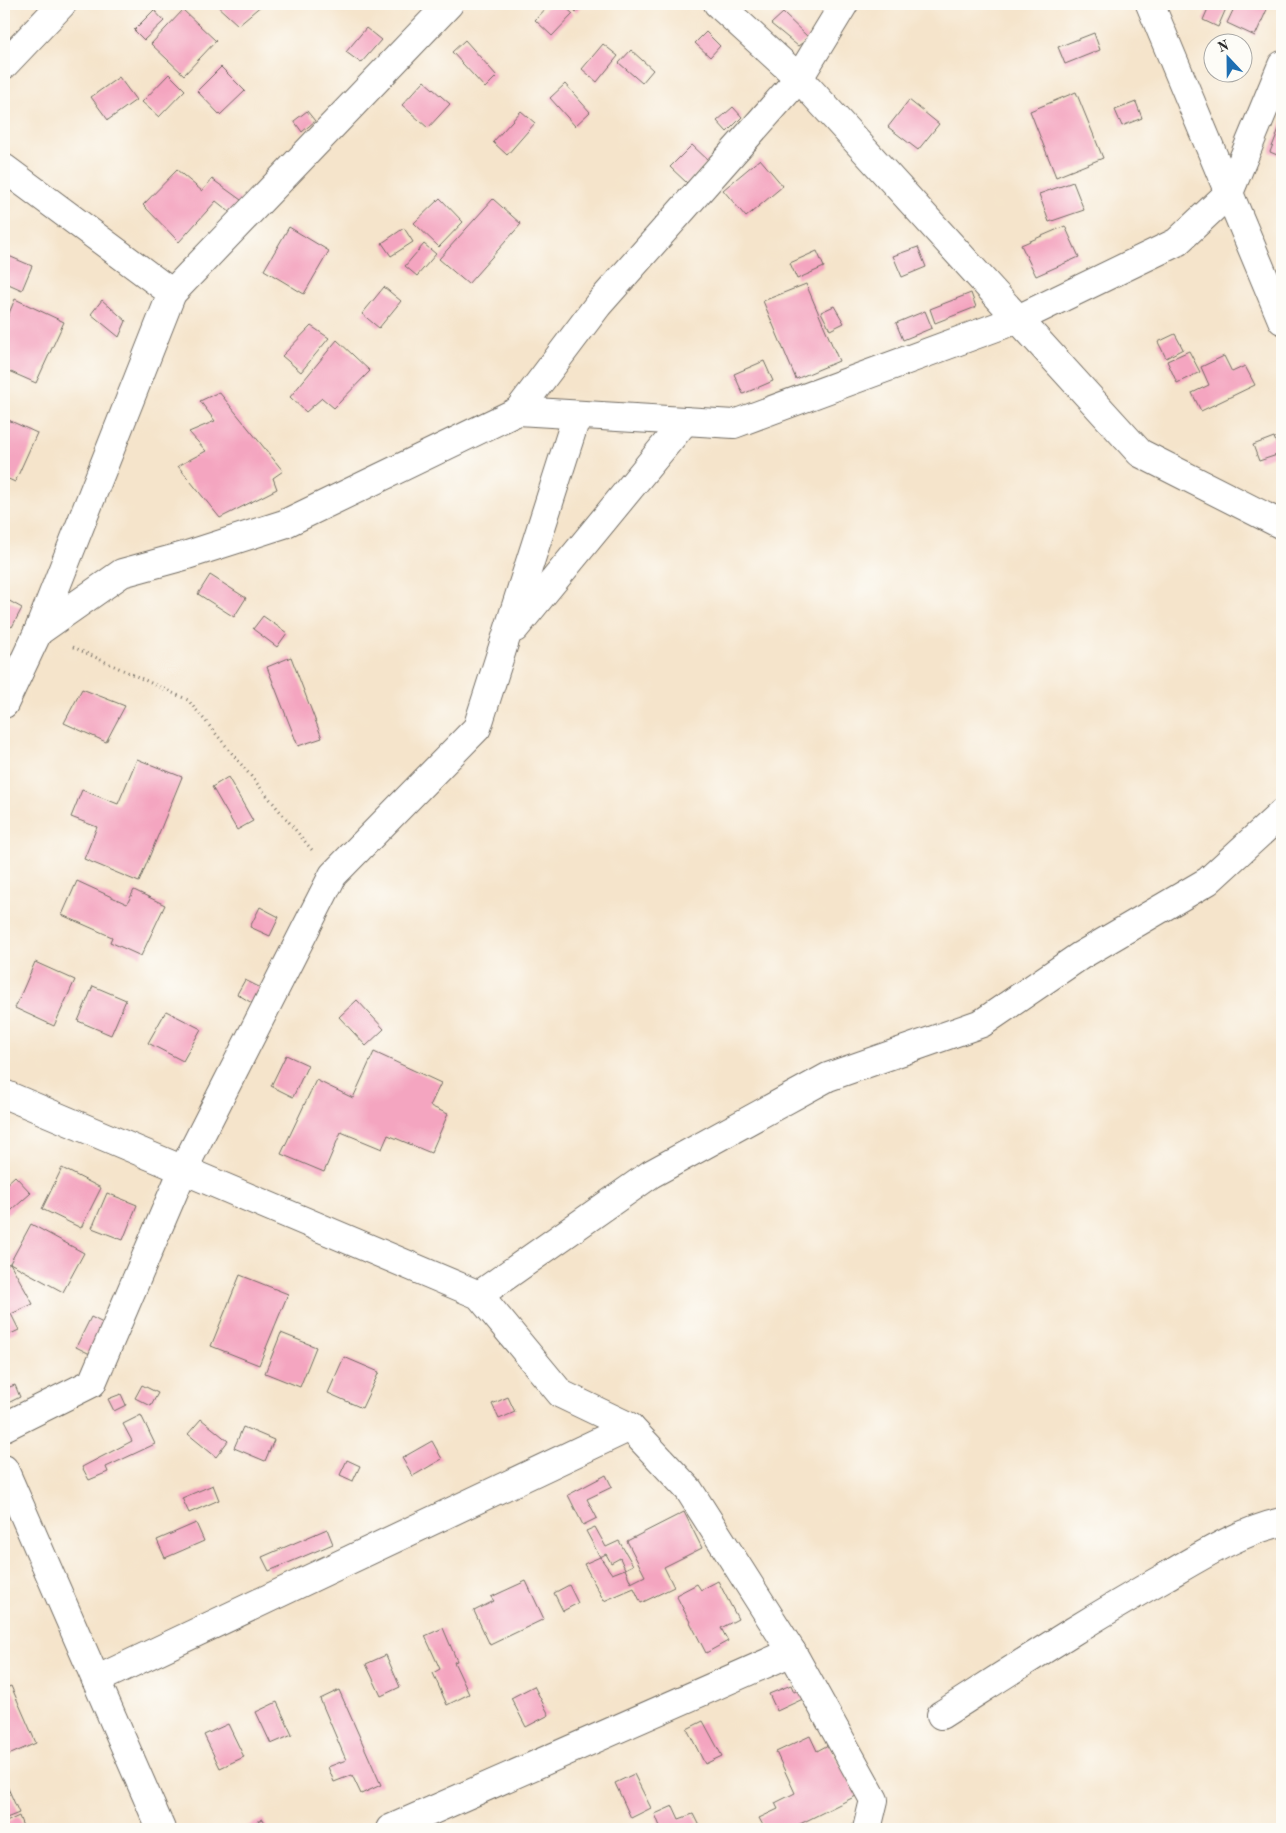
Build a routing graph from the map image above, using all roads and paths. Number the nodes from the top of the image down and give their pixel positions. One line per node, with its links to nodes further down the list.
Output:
1 (62, 4): 6 (street)
2 (449, 4): 11 (street)
3 (718, 4): 8 (street)
4 (844, 4): 8 (street)
5 (1150, 4): 10 (street)
6 (4, 64)
7 (1282, 65): 10 (street)
8 (799, 78): 12 (street); 14 (street)
9 (4, 168): 11 (street)
10 (1229, 194): 12 (street); 13 (street)
11 (172, 293): 18 (street)
12 (1018, 319): 16 (street); 17 (street)
13 (1282, 320)
14 (518, 411): 15 (street); 18 (street)
15 (577, 415): 16 (street); 19 (street)
16 (685, 421): 19 (street)
17 (1282, 525)
18 (38, 632): 20 (street); 22 (path)
19 (506, 639): 22 (street)
20 (4, 704)
21 (1282, 813): 25 (street)
22 (334, 875): 24 (street)
23 (4, 1094): 24 (street)
24 (183, 1170): 25 (street); 26 (street)
25 (479, 1295): 27 (street)
26 (4, 1426)
27 (630, 1427): 30 (street); 31 (street)
28 (4, 1470): 31 (street)
29 (1282, 1522): 32 (street)
30 (792, 1652): 34 (street); 35 (street)
31 (96, 1680): 33 (street)
32 (941, 1716)
33 (161, 1829)
34 (390, 1829)
35 (867, 1829)

